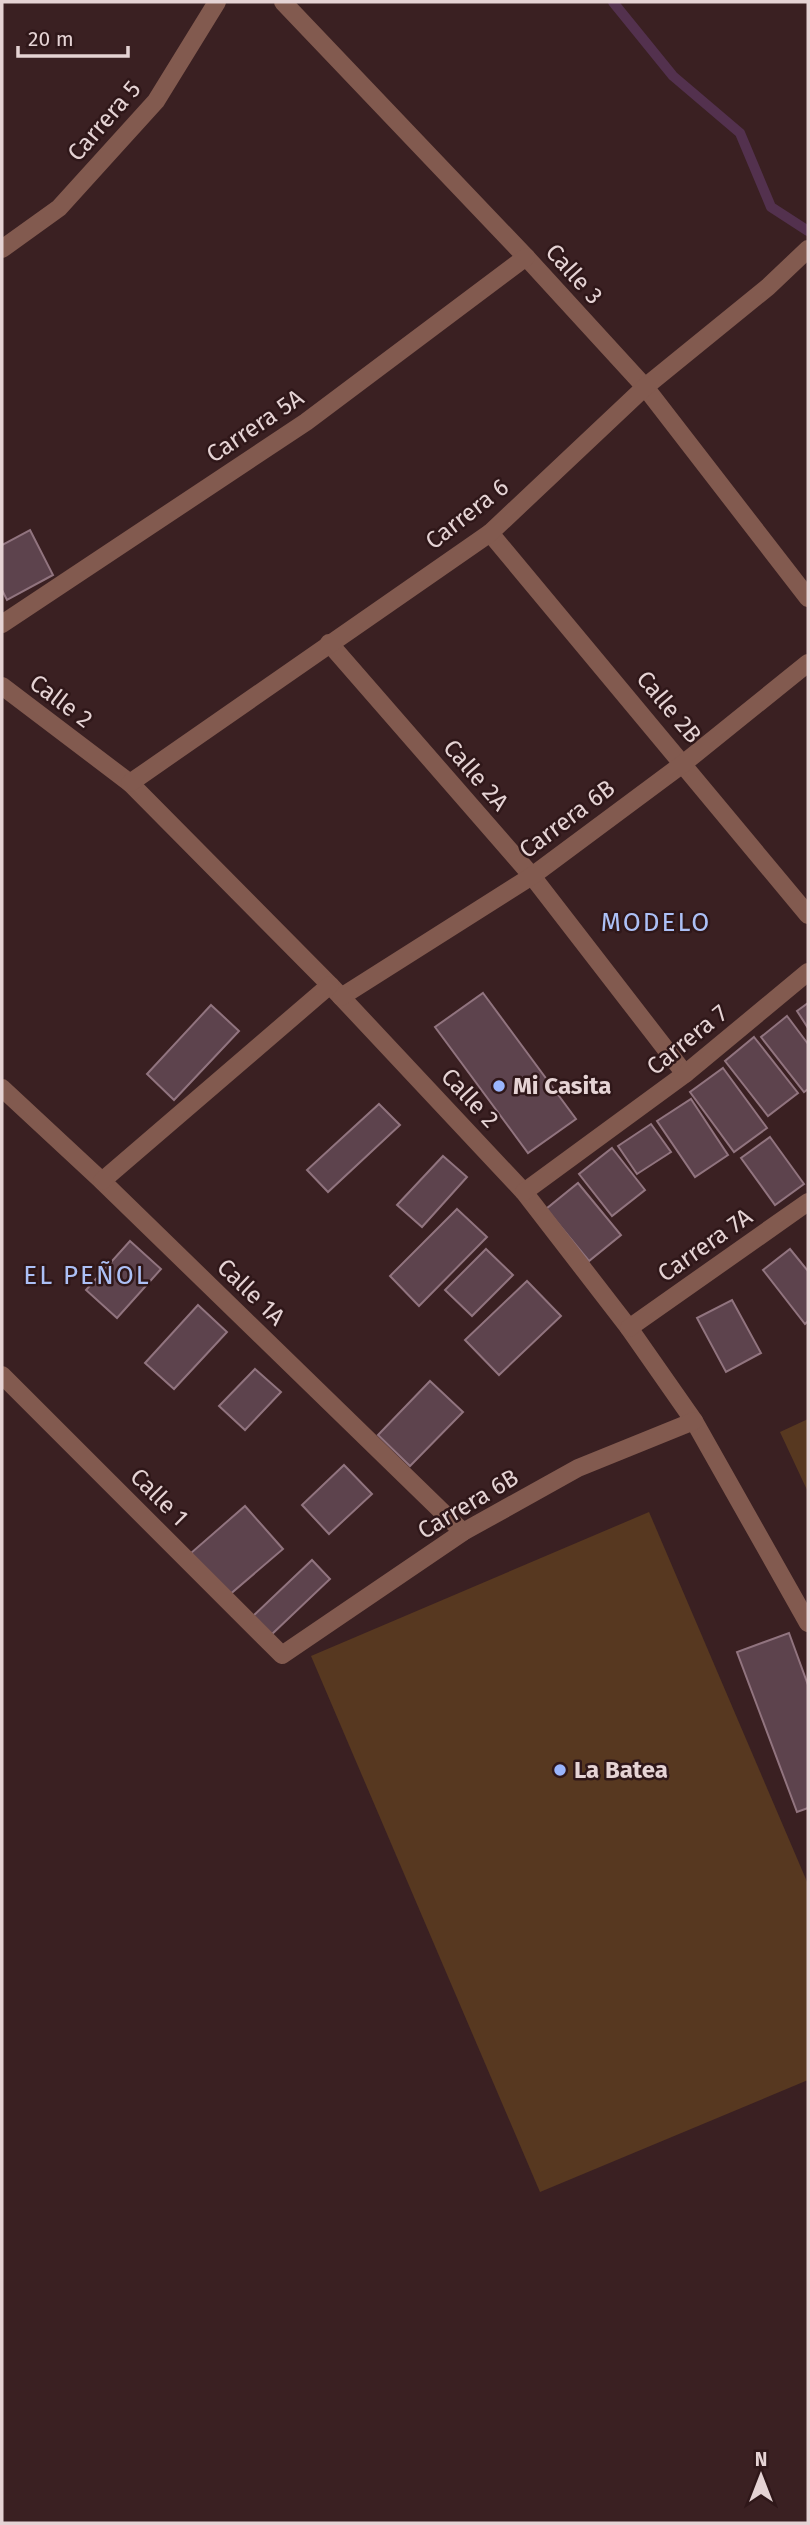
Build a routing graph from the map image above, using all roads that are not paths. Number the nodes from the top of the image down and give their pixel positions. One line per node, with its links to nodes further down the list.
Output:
1 (217, 2): 3 (street, Carrera 5)
2 (283, 2): 5 (street, Calle 3)
3 (2, 249)
4 (808, 249): 6 (street, Carrera 6)
5 (526, 257): 6 (street, Calle 3); 9 (street, Carrera 5A)
6 (645, 387): 7 (street, Carrera 6); 8 (street, Calle 3)
7 (490, 533): 10 (street, Carrera 6); 13 (street, Calle 2B)
8 (808, 598)
9 (2, 624)
10 (328, 643): 14 (street, Carrera 6); 15 (street, Calle 2A)
11 (808, 663): 13 (street, Carrera 6B)
12 (2, 687): 14 (street, Calle 2)
13 (684, 763): 15 (street, Carrera 6B); 16 (street, Calle 2B)
14 (130, 783): 18 (street, Calle 2)
15 (532, 876): 18 (street, Carrera 6B); 19 (street, Calle 2A)
16 (808, 915)
17 (808, 972): 19 (street, Carrera 7)
18 (336, 991): 21 (street, Carrera 6B); 22 (street, Calle 2)
19 (685, 1074): 22 (street, Carrera 7)
20 (2, 1088): 21 (street, Calle 1A)
21 (102, 1181): 27 (street, Calle 1A)
22 (524, 1192): 24 (street, Calle 2)
23 (808, 1202): 24 (street, Carrera 7A)
24 (629, 1328): 26 (street, Calle 2)
25 (2, 1375): 29 (street, Calle 1)
26 (694, 1421): 27 (street, Carrera 6B); 28 (street, Calle 2)
27 (463, 1532): 29 (street, Carrera 6B)
28 (808, 1623)
29 (282, 1655)

